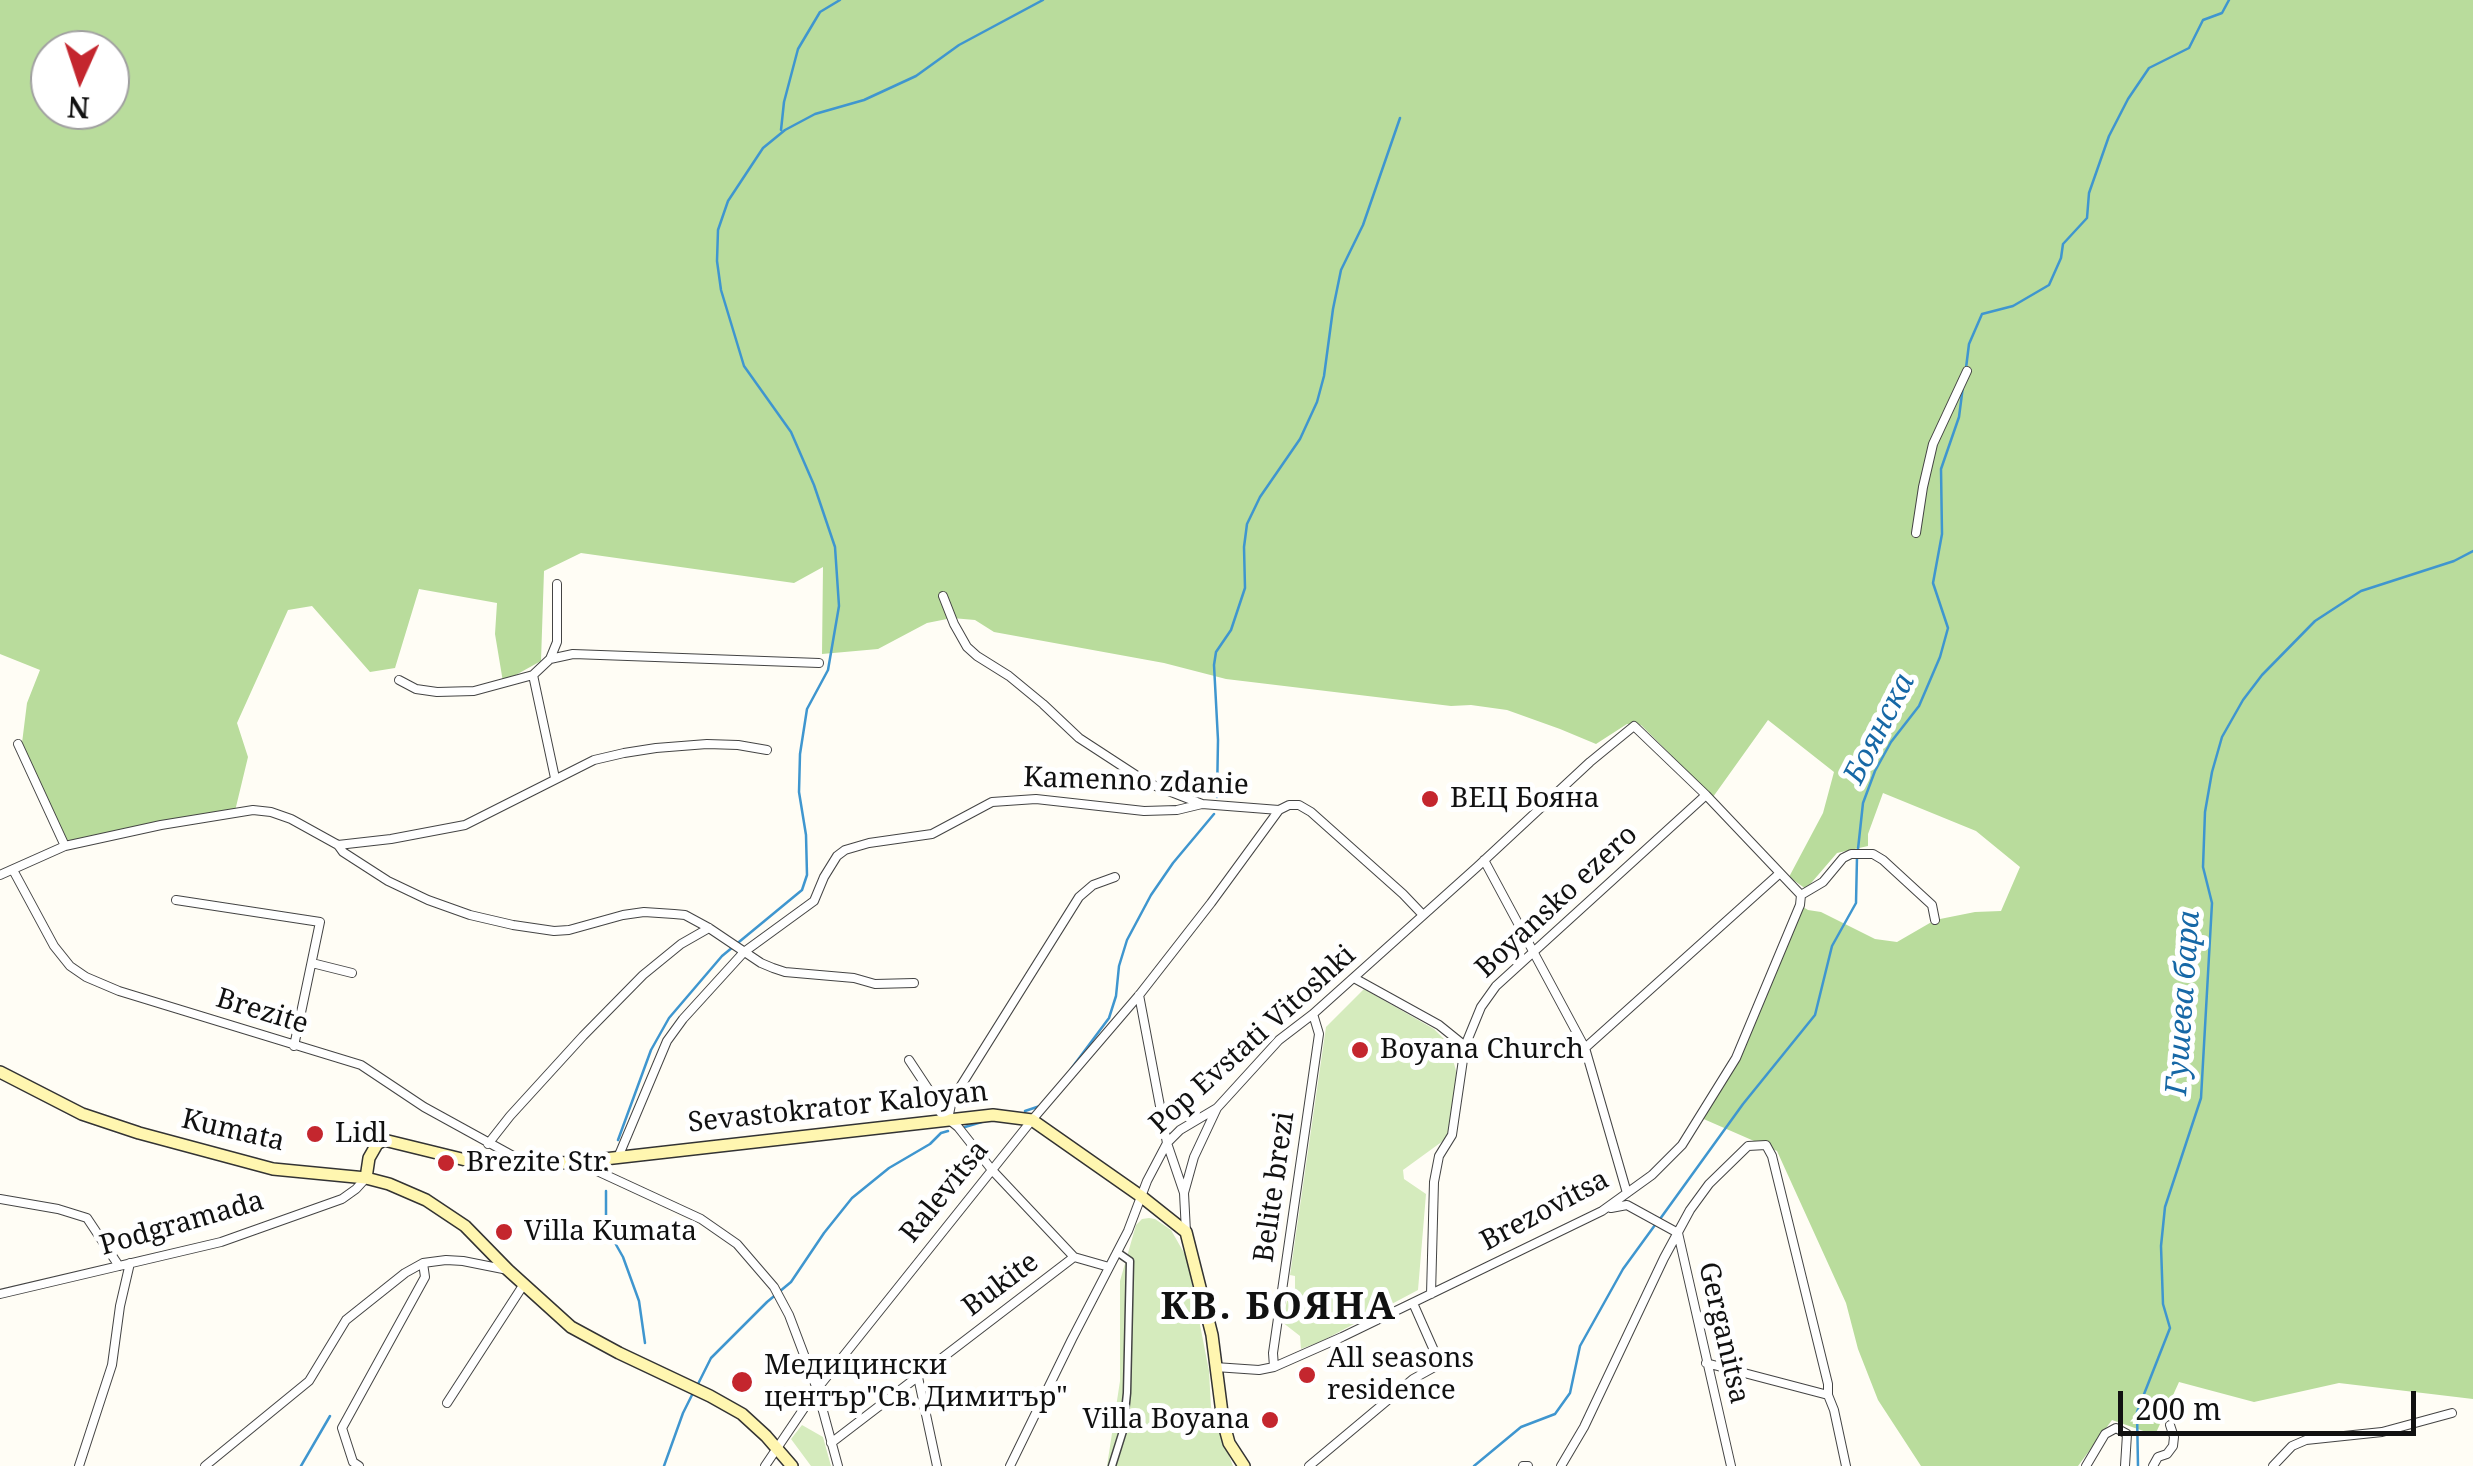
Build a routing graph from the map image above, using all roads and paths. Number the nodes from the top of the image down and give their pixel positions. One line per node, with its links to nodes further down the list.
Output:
1 (1967, 370): 2 (street)
2 (1916, 533)
3 (557, 584): 5 (street)
4 (943, 596): 13 (street)
5 (550, 659): 6 (street); 7 (street)
6 (818, 663)
7 (534, 675): 8 (street); 11 (street)
8 (399, 680)
9 (18, 744): 16 (street)
10 (767, 750): 11 (street)
11 (556, 778): 15 (street)
12 (1706, 795): 17 (street, Pop Evstati Vitoshki); 19 (street); 28 (street, Boyansko ezero)
13 (1202, 804): 14 (street, Kamenno zdanie); 27 (street, Kamenno zdanie)
14 (1278, 810): 24 (street, Kamenno zdanie); 33 (street, Ralevitsa)
15 (338, 845): 16 (street); 26 (street)
16 (65, 846): 18 (street)
17 (1484, 860): 24 (street, Pop Evstati Vitoshki); 28 (street)
18 (13, 870): 20 (street); 35 (street, Brezite)
19 (1780, 874): 22 (street); 37 (street)
20 (0, 875)
21 (1115, 877): 41 (street)
22 (1801, 896): 25 (street); 51 (street, Brezovitsa)
23 (176, 900): 29 (street)
24 (1423, 915): 31 (street, Pop Evstati Vitoshki)
25 (1935, 920)
26 (709, 928): 27 (street); 44 (street)
27 (744, 952): 32 (street); 45 (street)
28 (1533, 954): 36 (street, Boyansko ezero); 37 (street)
29 (312, 963): 30 (street); 35 (street)
30 (352, 972)
31 (1354, 978): 34 (street, Pop Evstati Vitoshki); 36 (street)
32 (914, 983)
33 (1138, 996): 42 (street, Ralevitsa); 43 (street)
34 (1313, 1014): 40 (street, Pop Evstati Vitoshki); 70 (street, Belite brezi)
35 (294, 1046): 44 (street, Brezite)
36 (1466, 1046): 66 (street, Boyansko ezero)
37 (1585, 1048): 51 (street)
38 (908, 1060): 41 (street)
39 (0, 1072): 49 (main road, Kumata)
40 (1217, 1108): 43 (street, Pop Evstati Vitoshki); 50 (street)
41 (948, 1119): 42 (main road, Sevastokrator Kaloyan); 45 (main road, Sevastokrator Kaloyan); 48 (street)
42 (1032, 1120): 48 (street, Ralevitsa); 52 (main road)
43 (1167, 1143): 50 (street); 52 (street, Pop Evstati Vitoshki)
44 (488, 1144): 47 (street, Brezite)
45 (619, 1156): 46 (main road, Sevastokrator Kaloyan)
46 (578, 1162): 47 (main road, Sevastokrator Kaloyan); 72 (street)
47 (533, 1165): 49 (main road, Sevastokrator Kaloyan)
48 (992, 1170): 58 (street); 72 (street, Ralevitsa)
49 (366, 1178): 59 (street, Podgramada); 63 (main road, Kumata)
50 (1184, 1193): 55 (street)
51 (1627, 1193): 54 (street, Brezovitsa)
52 (1142, 1197): 55 (main road); 57 (street, Pop Evstati Vitoshki)
53 (0, 1199): 61 (street)
54 (1602, 1212): 56 (street, Gerganitsa); 66 (street, Brezovitsa)
55 (1186, 1232): 69 (main road)
56 (1678, 1234): 68 (street, Gerganitsa); 73 (street); 90 (street)
57 (1117, 1252): 62 (street, Pop Evstati Vitoshki); 87 (street)
58 (1074, 1258): 62 (street, Bukite); 71 (street, Bukite)
59 (130, 1263): 61 (street, Podgramada); 79 (street)
60 (423, 1263): 63 (street); 80 (street); 81 (street)
61 (119, 1266): 65 (street, Podgramada)
62 (1109, 1267): 86 (street, Pop Evstati Vitoshki)
63 (508, 1270): 64 (main road, Kumata)
64 (524, 1284): 74 (street); 78 (main road, Kumata)
65 (0, 1294)
66 (1431, 1294): 67 (street, Brezovitsa)
67 (1413, 1302): 70 (street, Brezovitsa); 89 (street)
68 (1706, 1363): 73 (street); 91 (street, Gerganitsa)
69 (1215, 1367): 70 (street, Brezovitsa); 88 (main road)
70 (1274, 1367)
71 (918, 1377): 77 (street, Bukite); 85 (street)
72 (817, 1389): 77 (street); 78 (street, Ralevitsa)
73 (1828, 1394): 92 (street)
74 (447, 1403)
75 (2452, 1413): 96 (street)
76 (2170, 1425): 95 (street)
77 (831, 1443): 84 (street)
78 (777, 1448): 82 (street, Ralevitsa); 83 (main road, Kumata)
79 (80, 1466)
80 (204, 1466)
81 (360, 1466)
82 (765, 1466)
83 (792, 1466)
84 (838, 1466)
85 (937, 1466)
86 (1010, 1466)
87 (1112, 1466)
88 (1244, 1466)
89 (1310, 1466)
90 (1561, 1466)
91 (1731, 1466)
92 (1846, 1466)
93 (2086, 1466): 94 (street)
94 (2126, 1466)
95 (2153, 1466)
96 (2273, 1466)

